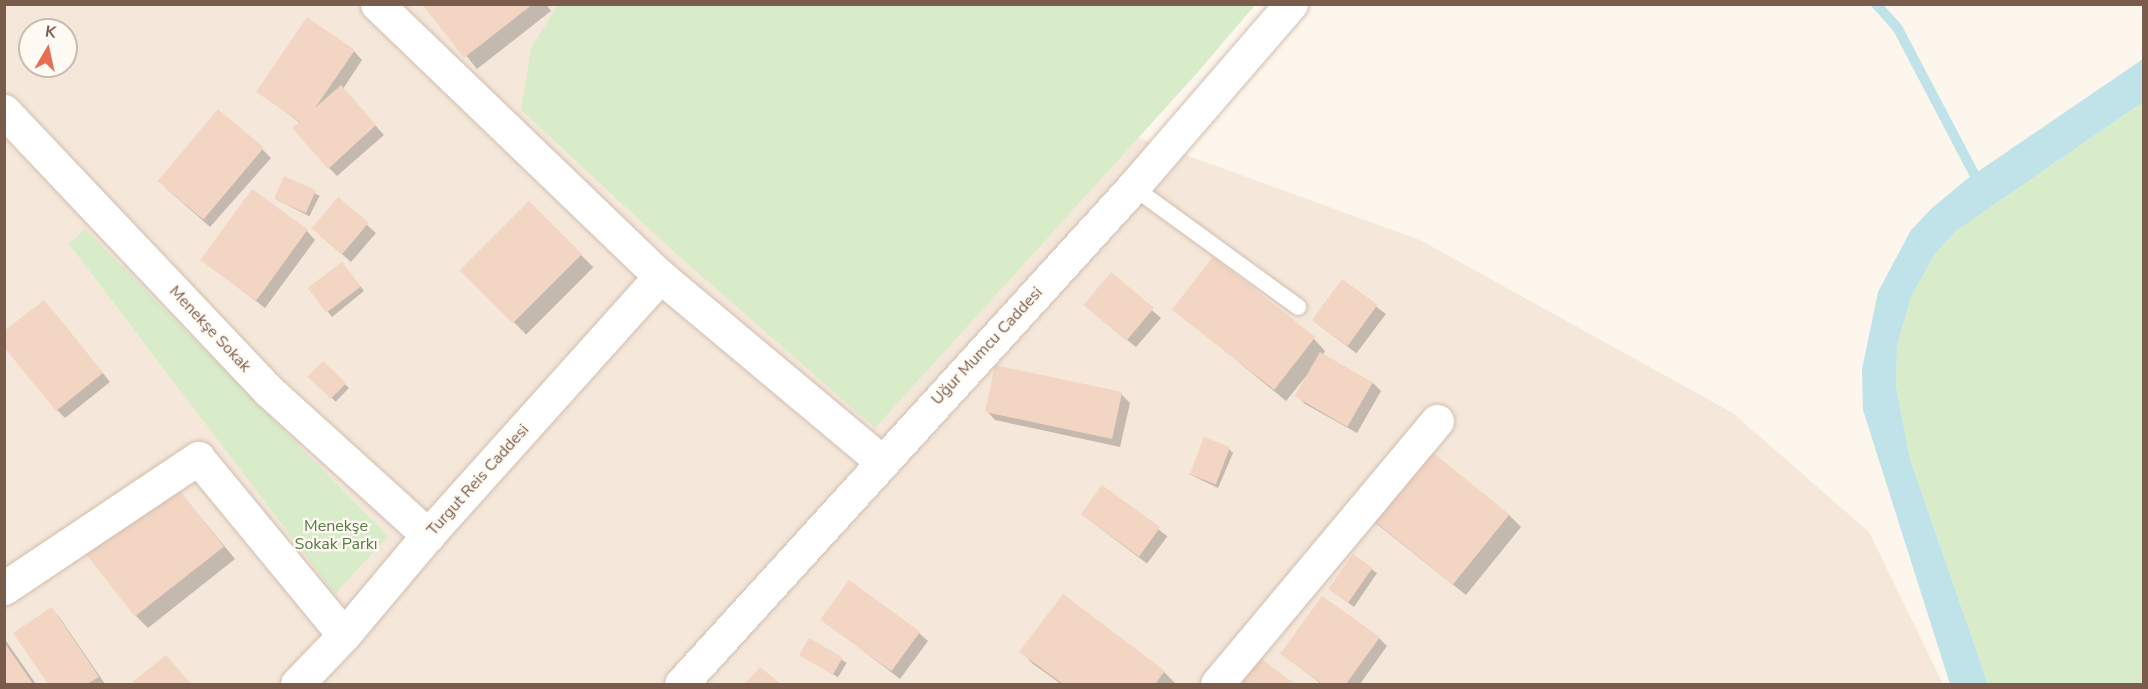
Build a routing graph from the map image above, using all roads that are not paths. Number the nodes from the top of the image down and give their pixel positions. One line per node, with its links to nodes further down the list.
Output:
1 (377, 4): 5 (street)
2 (1291, 4): 4 (street, Uğur Mumcu Caddesi)
3 (4, 111): 9 (street, Menekşe Sokak)
4 (1133, 187): 6 (lane); 8 (street, Uğur Mumcu Caddesi)
5 (660, 276): 8 (street); 9 (street, Turgut Reis Caddesi)
6 (1299, 307)
7 (1437, 421): 14 (street)
8 (881, 461): 13 (street, Uğur Mumcu Caddesi)
9 (428, 536): 11 (street, Turgut Reis Caddesi)
10 (4, 588): 11 (street)
11 (344, 635): 12 (street, Turgut Reis Caddesi)
12 (297, 684)
13 (681, 684)
14 (1216, 684)

